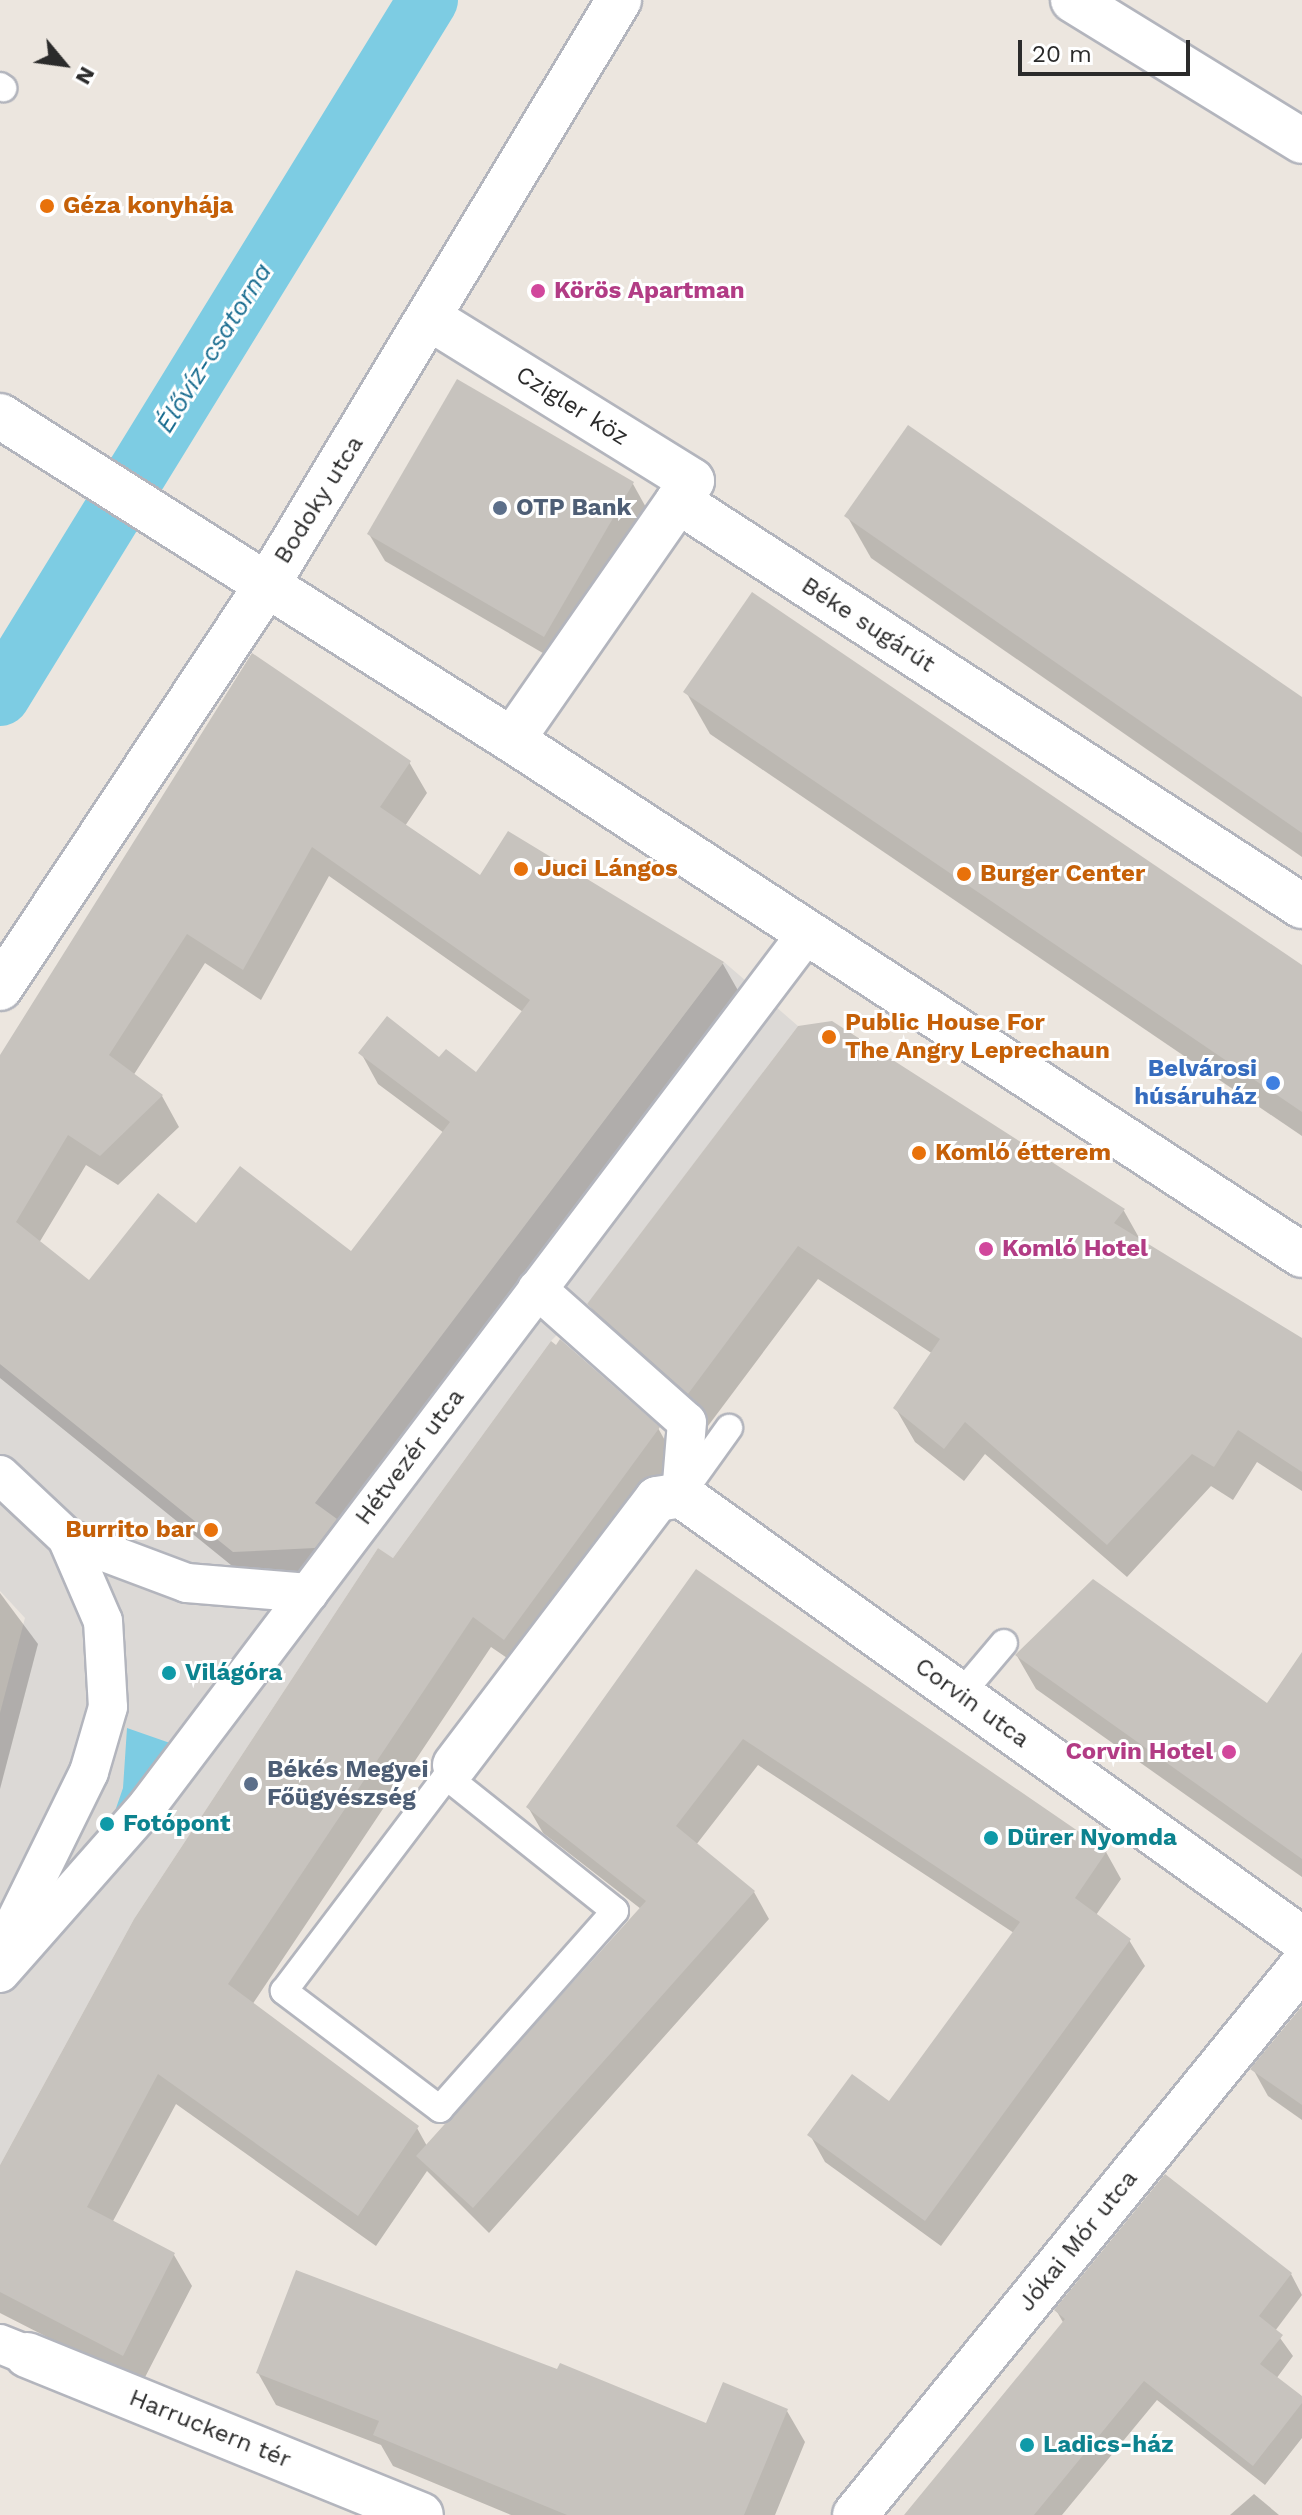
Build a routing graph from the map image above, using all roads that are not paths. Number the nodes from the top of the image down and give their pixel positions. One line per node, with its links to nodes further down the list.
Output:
1 (619, 0): 4 (street, Bodoky utca)
2 (1073, 0): 3 (street)
3 (1302, 141)
4 (431, 319): 6 (street, Czigler köz); 7 (street, Bodoky utca)
5 (12, 422): 7 (street)
6 (678, 501): 8 (street); 9 (street, Béke sugárút)
7 (267, 585): 8 (street); 11 (street, Bodoky utca)
8 (512, 740): 10 (street)
9 (1302, 906)
10 (808, 932): 12 (street); 13 (street, Hétvezér utca)
11 (0, 988)
12 (1302, 1255)
13 (537, 1289): 16 (street); 18 (street, Hétvezér utca)
14 (729, 1428): 16 (lane)
15 (0, 1475): 17 (street)
16 (681, 1495): 20 (street, Corvin utca); 21 (street)
17 (67, 1538): 18 (street); 23 (street)
18 (309, 1593): 25 (street, Hétvezér utca)
19 (1004, 1643): 20 (lane)
20 (960, 1695): 22 (street, Corvin utca)
21 (451, 1770): 21 (lane)
22 (1302, 1939)
23 (0, 1954)
24 (1302, 1966): 28 (street, Jókai Mór utca)
25 (0, 1973)
26 (14, 2349): 27 (street, Harruckern tér)
27 (421, 2515)
28 (855, 2515)

